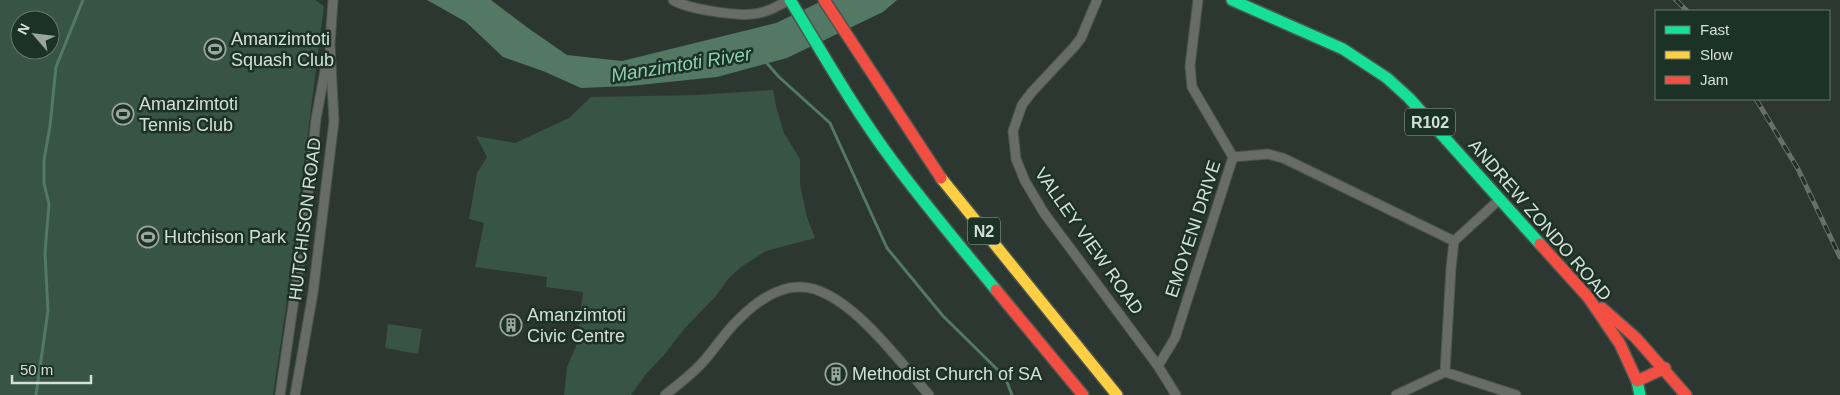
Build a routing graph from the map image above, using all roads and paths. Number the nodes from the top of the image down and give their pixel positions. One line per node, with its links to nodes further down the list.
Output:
1 (332, 0): 9 (street, HUTCHISON ROAD)
2 (673, 0): 3 (street)
3 (789, 0): 23 (main road, N2)
4 (824, 0): 24 (main road, N2)
5 (1098, 0): 14 (street, VALLEY VIEW ROAD)
6 (1198, 0): 10 (street)
7 (1232, 0): 8 (main road, ANDREW ZONDO ROAD / R102)
8 (1252, 4): 11 (main road, ANDREW ZONDO ROAD / R102)
9 (330, 45): 19 (street, HUTCHISON ROAD); 20 (street, HUTCHISON ROAD)
10 (1233, 157): 12 (street, EMOYENI DRIVE); 14 (street, EMOYENI DRIVE)
11 (1500, 199): 12 (street); 13 (main road, ANDREW ZONDO ROAD / R102)
12 (1454, 241): 16 (street)
13 (1588, 297): 15 (main road); 17 (main road, ANDREW ZONDO ROAD)
14 (1158, 366): 25 (street, VALLEY VIEW ROAD)
15 (1665, 368): 17 (main road); 28 (main road)
16 (1446, 372): 18 (street); 26 (street)
17 (1636, 381): 27 (main road, ANDREW ZONDO ROAD)
18 (1402, 394)
19 (280, 395)
20 (295, 395)
21 (665, 395): 22 (street)
22 (929, 395)
23 (1083, 395)
24 (1118, 395)
25 (1176, 395)
26 (1516, 395)
27 (1640, 395)
28 (1686, 395)

